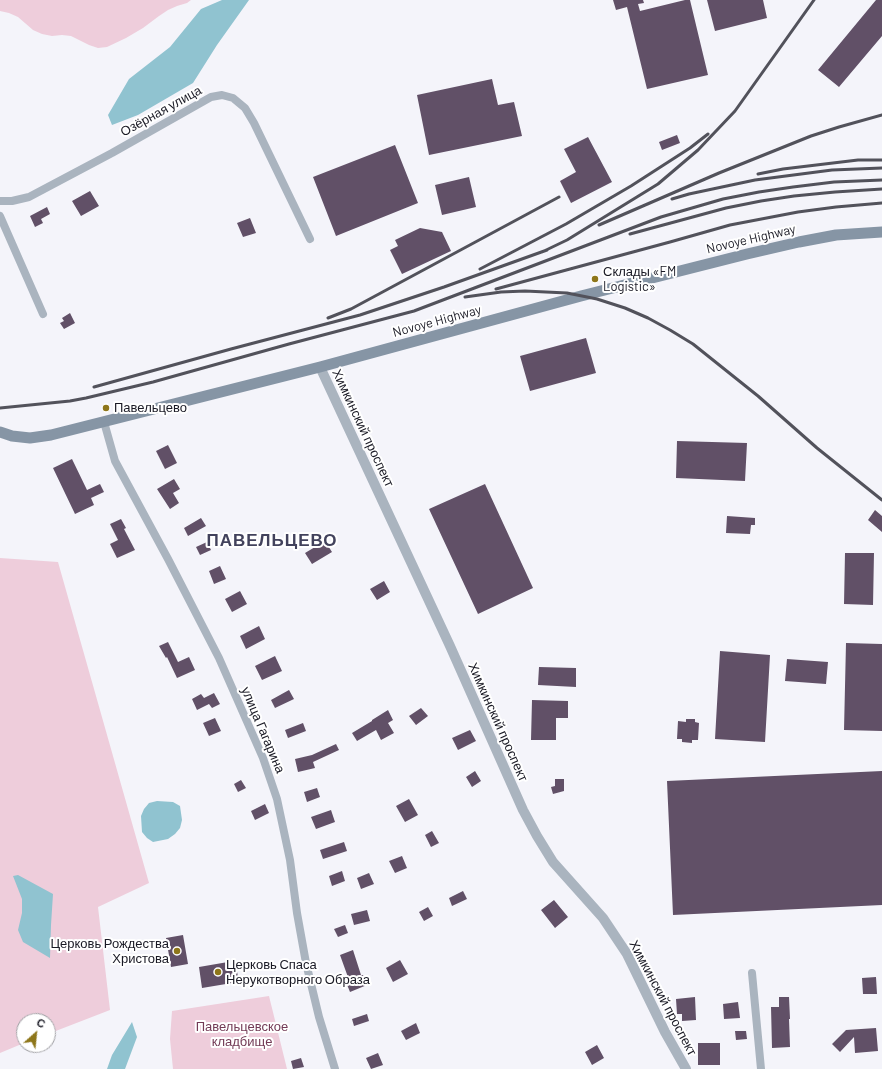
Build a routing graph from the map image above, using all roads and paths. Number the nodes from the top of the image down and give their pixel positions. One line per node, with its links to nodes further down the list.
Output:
1 (0, 201): 4 (street, Озёрная улица)
2 (0, 216): 5 (street)
3 (882, 232): 6 (main road, Novoye Highway)
4 (310, 239)
5 (43, 314)
6 (320, 366): 7 (main road, Novoye Highway); 11 (street, Химкинский проспект)
7 (104, 422): 8 (main road, Novoye Highway); 10 (street, улица Гагарина)
8 (0, 432)
9 (752, 973): 12 (street)
10 (336, 1069)
11 (686, 1069)
12 (761, 1069)

